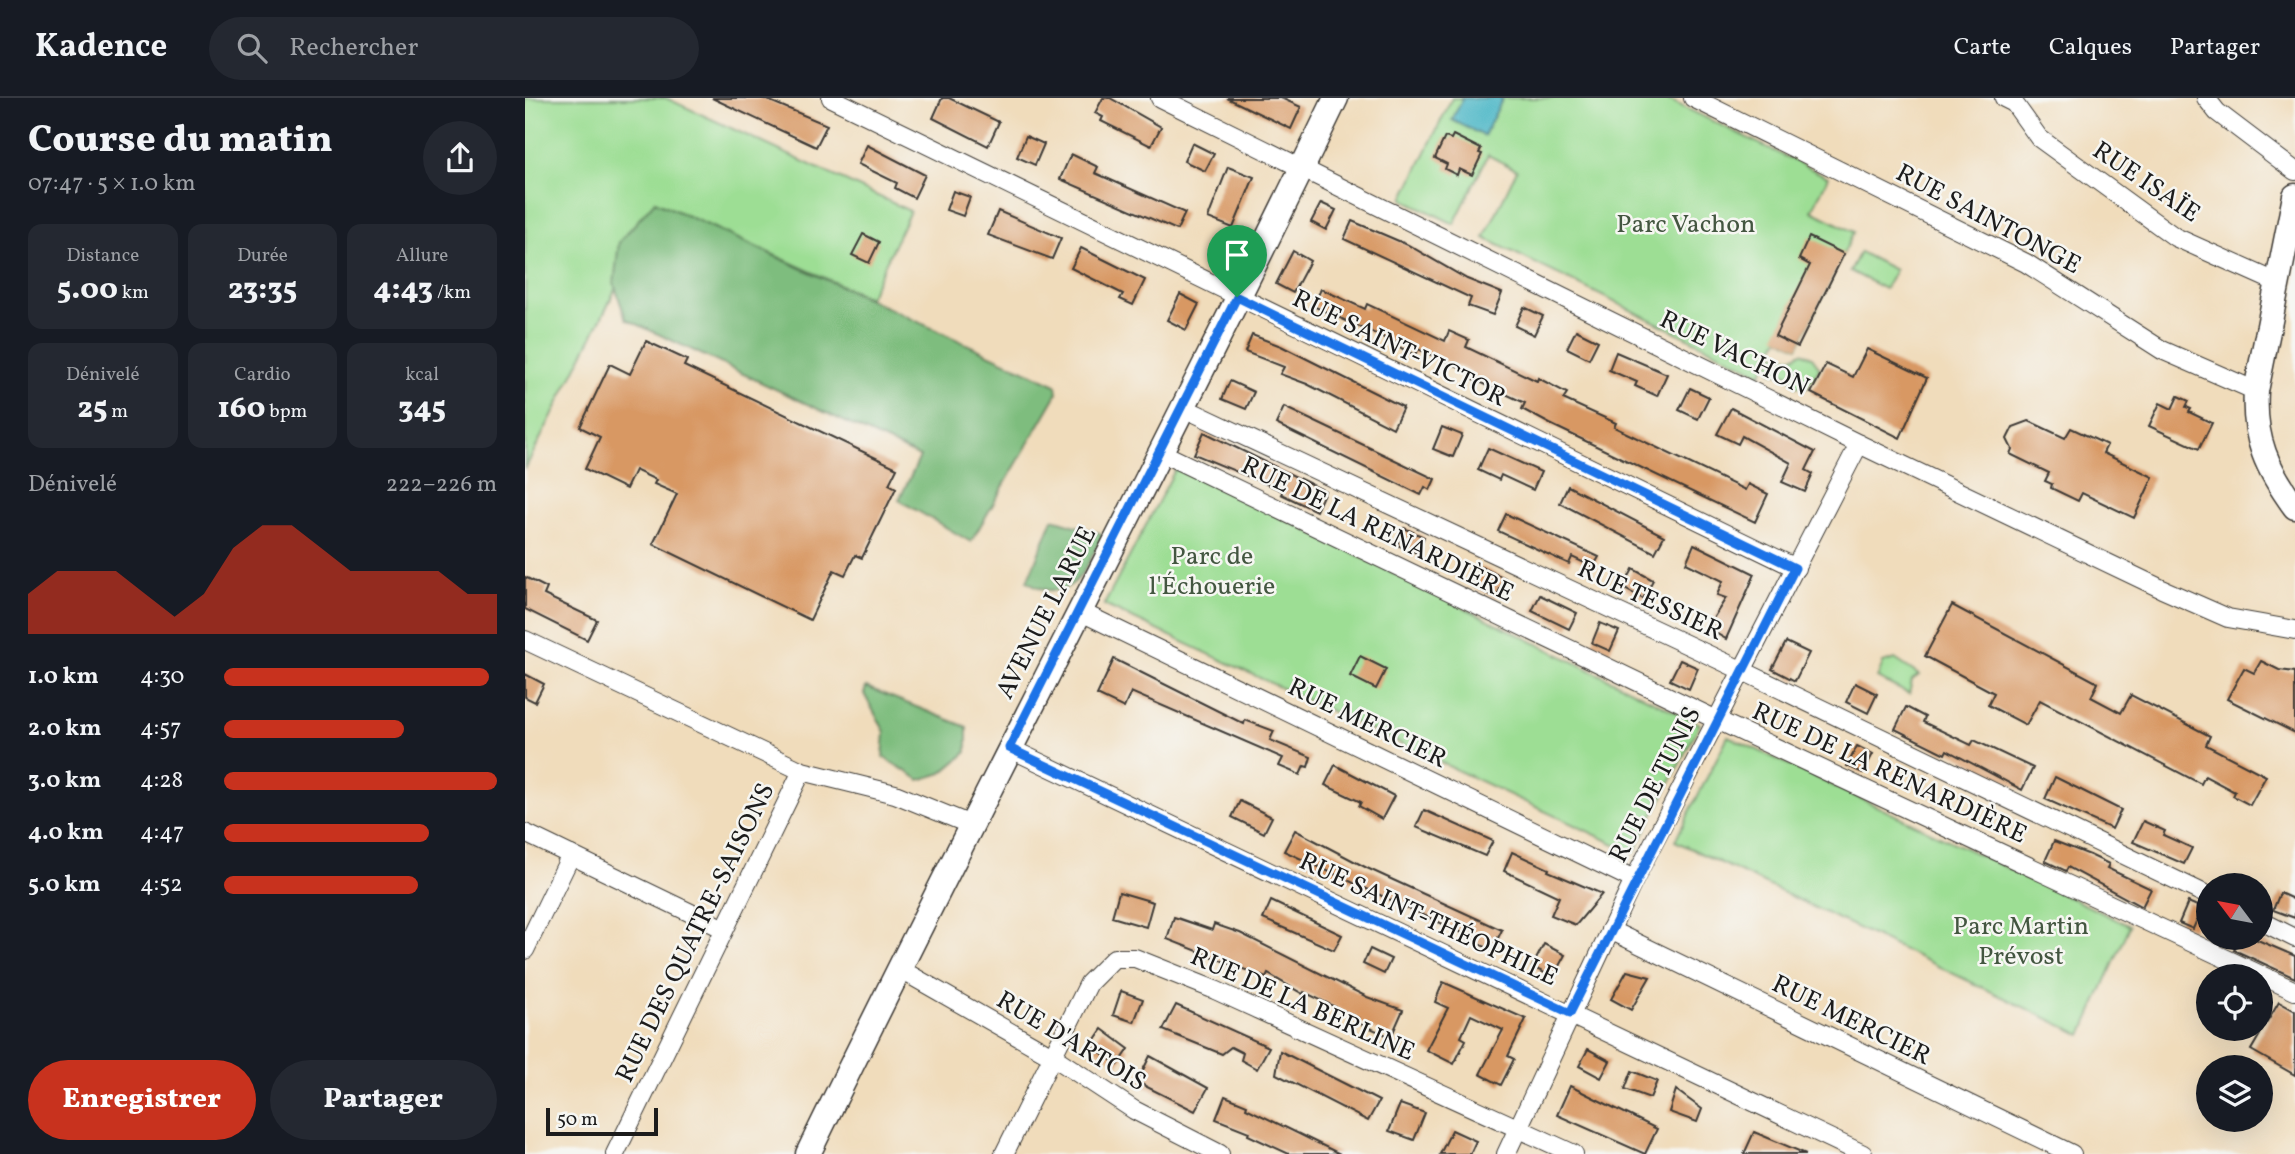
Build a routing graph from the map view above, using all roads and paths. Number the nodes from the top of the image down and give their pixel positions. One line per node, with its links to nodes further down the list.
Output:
1 (831, 98): 11 (street, RUE SAINT-VICTOR)
2 (1160, 98): 7 (street, RUE VACHON)
3 (1336, 98): 7 (street, AVENUE LARUE)
4 (1693, 98): 12 (street, RUE SAINTONGE)
5 (2206, 98): 8 (street)
6 (2011, 100): 10 (street, RUE ISAÏE)
7 (1302, 167): 11 (street, AVENUE LARUE); 14 (street, RUE VACHON)
8 (2295, 171)
9 (2295, 195): 10 (street)
10 (2278, 283): 12 (street)
11 (1237, 297): 13 (street, AVENUE LARUE); 17 (street, RUE SAINT-VICTOR)
12 (2256, 391): 16 (street)
13 (1184, 408): 15 (street, AVENUE LARUE); 21 (street, RUE TESSIER)
14 (1860, 443): 17 (street, RUE DE TUNIS); 19 (street, RUE VACHON)
15 (1160, 452): 18 (street, AVENUE LARUE); 22 (street, RUE DE LA RENARDIÈRE)
16 (2295, 507)
17 (1795, 568): 21 (street, RUE DE TUNIS)
18 (1080, 611): 23 (street, AVENUE LARUE); 28 (street, RUE MERCIER)
19 (2295, 630)
20 (525, 640): 24 (street)
21 (1743, 671): 22 (street, RUE DE TUNIS); 29 (street, RUE TESSIER)
22 (1717, 720): 28 (street, RUE DE TUNIS); 36 (street, RUE DE LA RENARDIÈRE)
23 (1009, 748): 25 (street, AVENUE LARUE); 37 (street, RUE SAINT-THÉOPHILE)
24 (802, 771): 25 (street); 31 (street, RUE DES QUATRE-SAISONS)
25 (971, 825): 35 (street, AVENUE LARUE)
26 (525, 833): 27 (street)
27 (571, 855): 31 (street); 34 (street)
28 (1635, 880): 32 (street, RUE DE TUNIS)
29 (2196, 890)
30 (2273, 927): 33 (street)
31 (724, 929): 40 (street, RUE DES QUATRE-SAISONS)
32 (1610, 930): 37 (street, RUE DE TUNIS); 47 (street, RUE MERCIER)
33 (2295, 938)
34 (525, 950)
35 (898, 968): 38 (street, RUE D'ARTOIS); 41 (street, AVENUE LARUE)
36 (2295, 991)
37 (1570, 1013): 39 (street, RUE DE TUNIS); 46 (street, RUE SAINT-THÉOPHILE)
38 (1052, 1056): 39 (street, RUE DE LA BERLINE); 42 (street, RUE DE LA BERLINE); 43 (street, RUE D'ARTOIS)
39 (1519, 1127): 44 (street, RUE DE TUNIS); 45 (street, RUE DE LA BERLINE)
40 (615, 1154)
41 (808, 1154)
42 (1004, 1154)
43 (1220, 1154)
44 (1506, 1154)
45 (1574, 1154)
46 (1863, 1154)
47 (2072, 1154)

